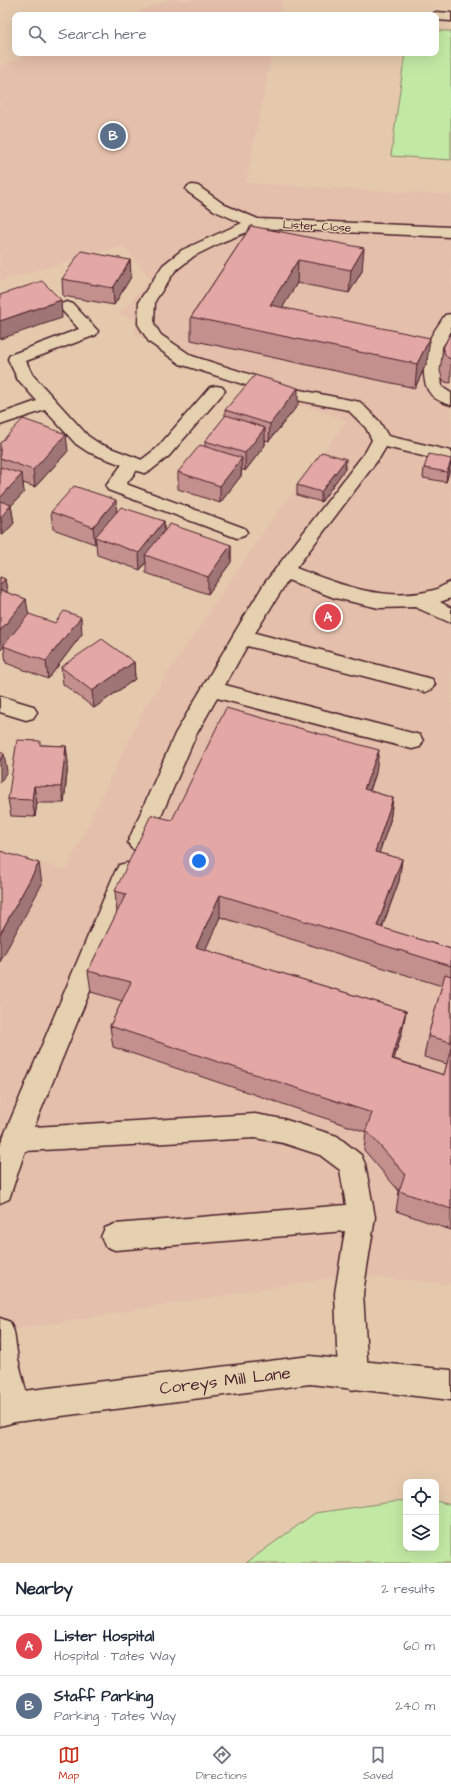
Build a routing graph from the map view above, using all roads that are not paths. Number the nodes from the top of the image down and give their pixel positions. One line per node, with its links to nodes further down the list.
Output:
1 (439, 16): 2 (street)
2 (451, 17)
3 (193, 189): 4 (street, Lister Close)
4 (256, 223): 5 (street, Lister Close); 12 (street)
5 (451, 232)
6 (68, 307): 10 (street)
7 (451, 319): 9 (street)
8 (216, 391): 14 (street)
9 (451, 400)
10 (48, 403): 11 (street); 14 (street)
11 (0, 420)
12 (381, 440): 13 (street); 16 (street)
13 (451, 457)
14 (138, 465): 15 (street)
15 (237, 532)
16 (284, 571): 18 (street); 20 (street)
17 (451, 589): 18 (street)
18 (418, 600): 19 (street)
19 (451, 616)
20 (242, 637): 21 (street); 22 (street)
21 (425, 684)
22 (212, 689): 25 (street); 26 (street)
23 (0, 704): 24 (street)
24 (26, 712)
25 (412, 741)
26 (14, 1140): 27 (street); 28 (street)
27 (0, 1190)
28 (361, 1217): 29 (street); 31 (street)
29 (115, 1237)
30 (0, 1332): 33 (street)
31 (353, 1375): 32 (street, Coreys Mill Lane); 33 (street, Coreys Mill Lane)
32 (451, 1386)
33 (7, 1409)

